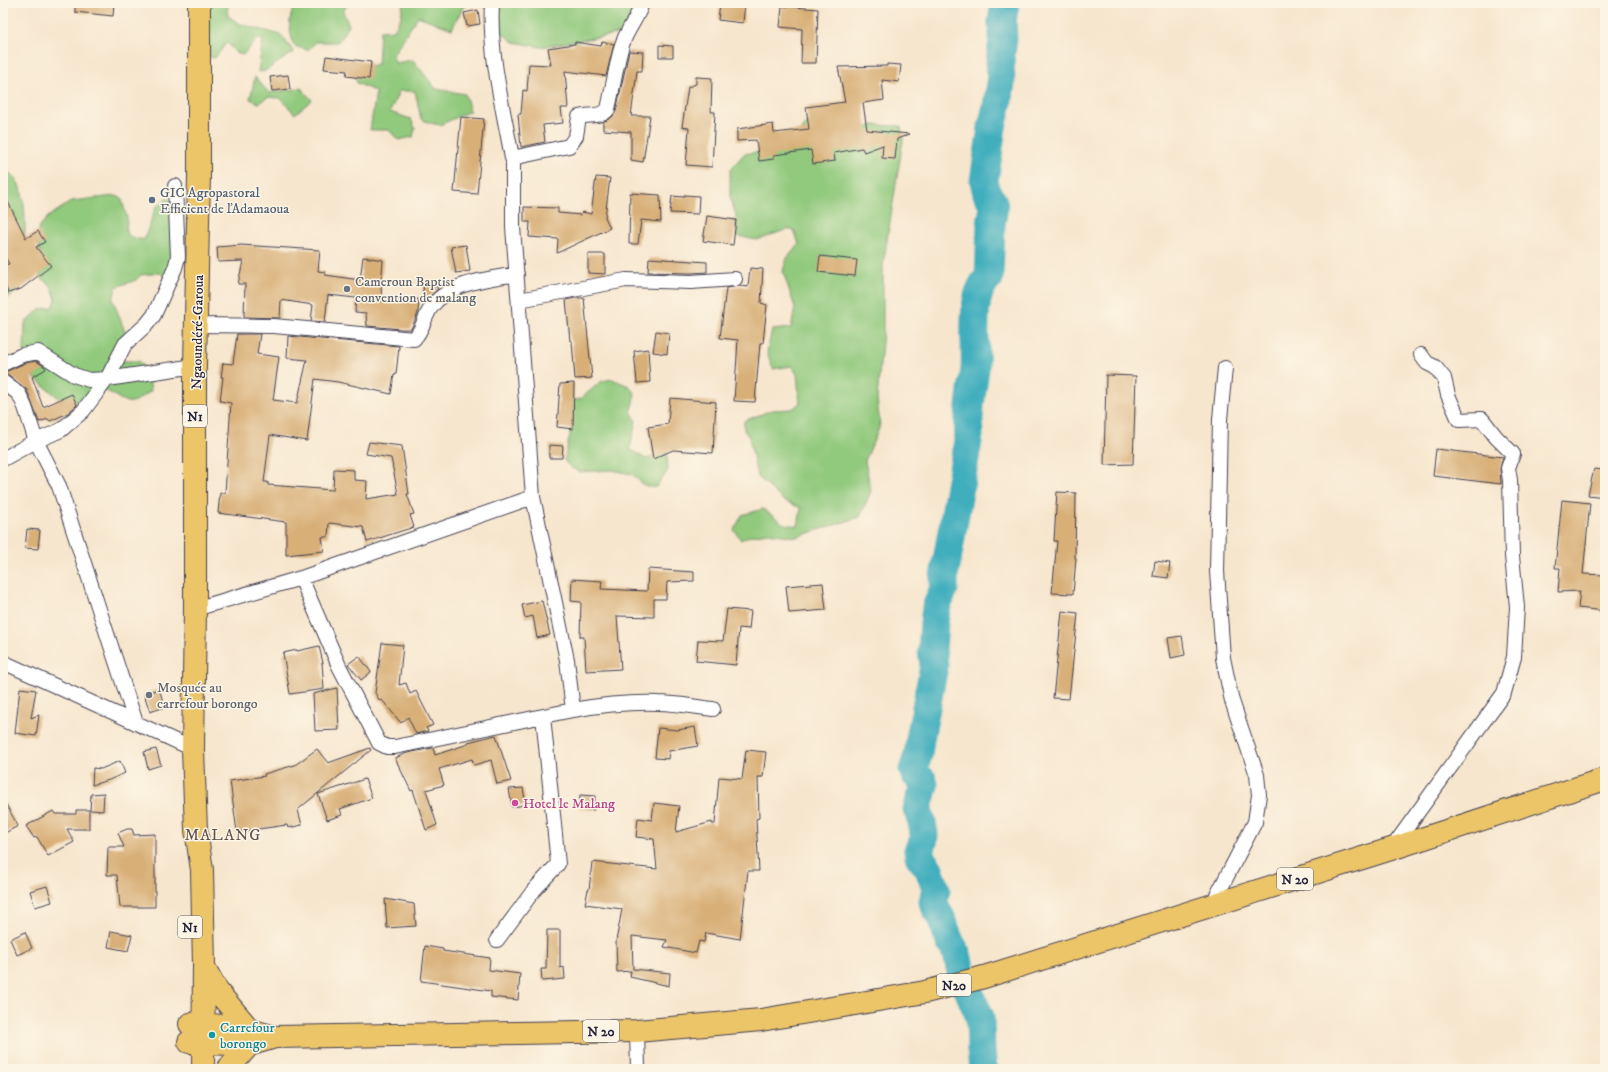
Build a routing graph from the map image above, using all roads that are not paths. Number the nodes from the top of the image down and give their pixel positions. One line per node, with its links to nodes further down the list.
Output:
1 (199, 3): 9 (highway, Ngaoundéré-Garoua / N1)
2 (492, 3): 4 (street)
3 (642, 3): 4 (street)
4 (512, 158): 6 (street)
5 (174, 186): 14 (street)
6 (517, 274): 8 (street); 9 (street)
7 (735, 279): 8 (street)
8 (519, 300): 18 (street)
9 (197, 326): 12 (highway, Ngaoundéré-Garoua / N1)
10 (1421, 355): 29 (street)
11 (3, 364): 14 (street)
12 (196, 366): 14 (street); 20 (highway, Ngaoundéré-Garoua / N1)
13 (1225, 368): 30 (street)
14 (107, 379): 16 (street)
15 (3, 382): 16 (street)
16 (36, 441): 17 (street); 25 (street)
17 (3, 459)
18 (533, 497): 19 (street); 23 (street)
19 (301, 578): 20 (street); 24 (street)
20 (195, 609): 26 (highway, Ngaoundéré-Garoua / N1)
21 (3, 662): 25 (street)
22 (713, 709): 23 (street)
23 (573, 710): 24 (street)
24 (543, 716): 31 (street)
25 (136, 723): 26 (street)
26 (192, 749): 28 (highway, Ngaoundéré-Garoua / N1)
27 (1605, 779): 29 (highway, N 20)
28 (196, 830): 32 (highway, Ngaoundéré-Garoua / N1); 36 (highway, Ngaoundéré-Garoua / N1)
29 (1391, 849): 30 (highway, N 20)
30 (1212, 905): 33 (highway, N 20)
31 (497, 940)
32 (204, 966): 36 (highway, Ngaoundéré-Garoua / N1); 37 (highway)
33 (984, 977): 34 (highway, N20)
34 (925, 992): 35 (highway, N 20)
35 (637, 1031): 37 (highway, N 20); 41 (street)
36 (196, 1033): 37 (highway, N 20); 38 (highway, Ngaoundéré-Garoua / N1); 39 (highway, Ngaoundéré-Garoua / N1)
37 (249, 1037): 40 (highway)
38 (188, 1069)
39 (203, 1069)
40 (228, 1069)
41 (638, 1069)

